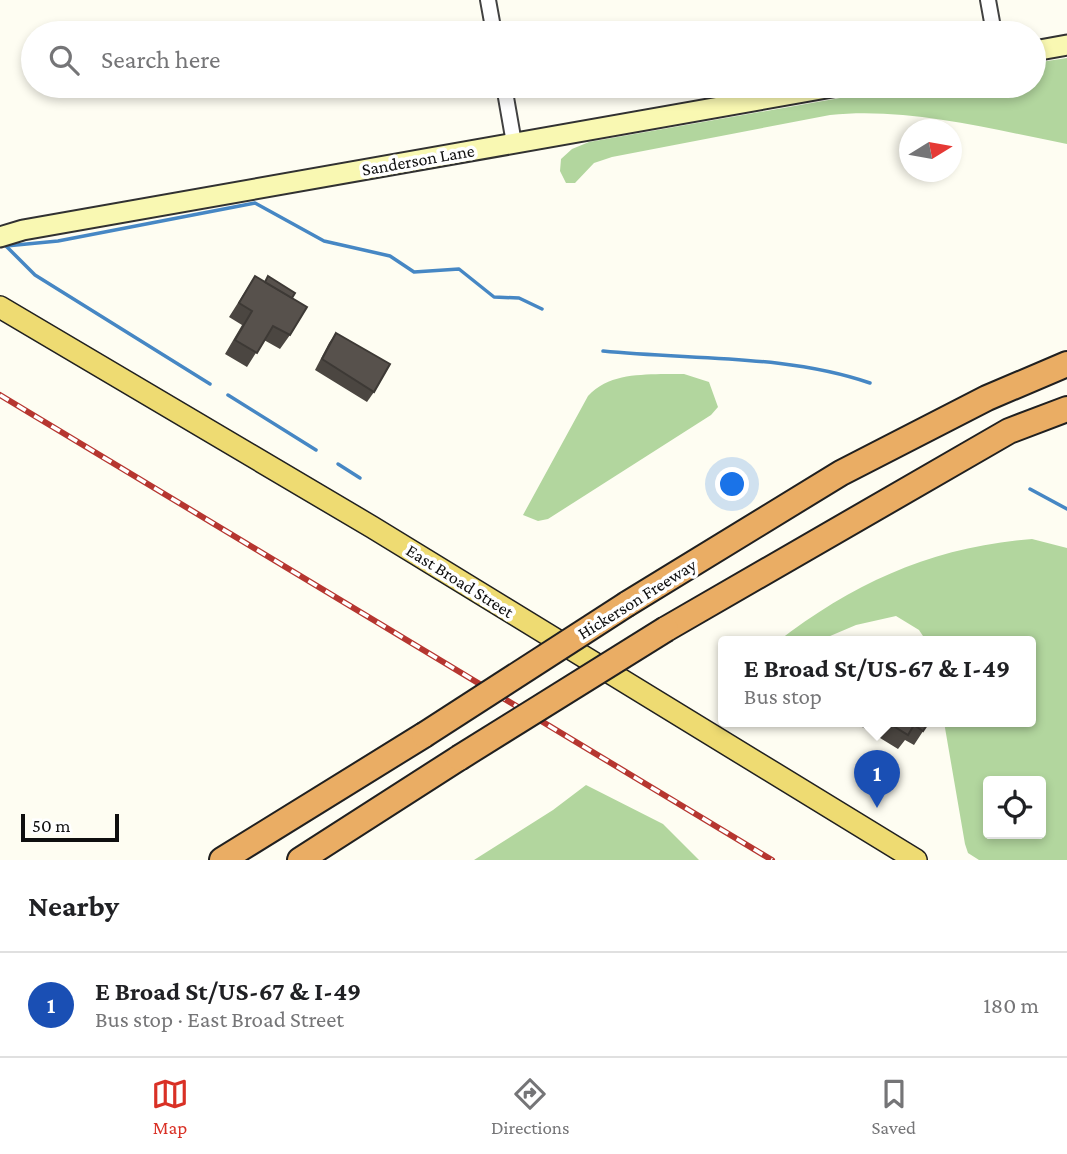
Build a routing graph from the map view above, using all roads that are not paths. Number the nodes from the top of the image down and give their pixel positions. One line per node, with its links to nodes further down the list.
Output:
1 (488, 0): 3 (street)
2 (988, 0): 4 (street)
3 (492, 21)
4 (992, 21)
5 (1067, 45): 6 (street)
6 (1046, 49)
7 (506, 98): 9 (street)
8 (770, 98): 9 (street, Sanderson Lane)
9 (514, 143): 10 (street, Sanderson Lane)
10 (0, 237)
11 (0, 307): 16 (main road, East Broad Street)
12 (1067, 363): 14 (highway, Hickerson Freeway, bridge)
13 (1067, 409): 15 (highway, bridge)
14 (227, 856)
15 (300, 860)
16 (916, 860)

